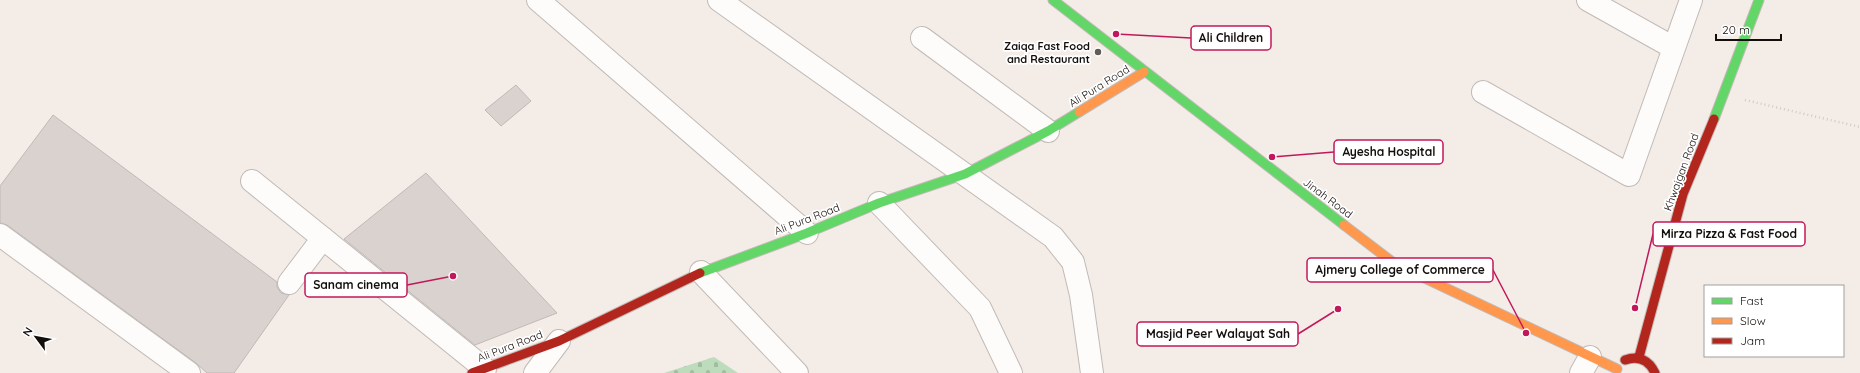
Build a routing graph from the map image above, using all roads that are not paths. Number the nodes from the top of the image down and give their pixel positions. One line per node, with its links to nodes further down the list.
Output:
1 (538, 0): 15 (street)
2 (719, 0): 12 (street)
3 (1053, 0): 9 (street, Jinah Road)
4 (1588, 0): 8 (street)
5 (1691, 0): 8 (street)
6 (1759, 0): 21 (street, Khwajgan Road)
7 (922, 38): 11 (street)
8 (1674, 48): 10 (street)
9 (1144, 72): 11 (street, Ali Pura Road); 22 (street, Jinah Road)
10 (1483, 92)
11 (1048, 131): 12 (street, Ali Pura Road)
12 (964, 174): 14 (street, Ali Pura Road); 29 (street)
13 (252, 182): 17 (street)
14 (879, 204): 15 (street, Ali Pura Road); 28 (street)
15 (807, 233): 18 (street, Ali Pura Road)
16 (0, 235): 25 (street)
17 (324, 238): 19 (street); 23 (street)
18 (701, 272): 20 (street, Ali Pura Road); 27 (street)
19 (289, 283)
20 (559, 341): 23 (street, Ali Pura Road); 26 (street)
21 (1638, 357): 24 (street); 30 (street)
22 (1586, 365): 24 (street, Jinah Road)
23 (478, 371)
24 (1617, 371)
25 (189, 373)
26 (535, 373)
27 (797, 373)
28 (1011, 373)
29 (1092, 373)
30 (1655, 373)

